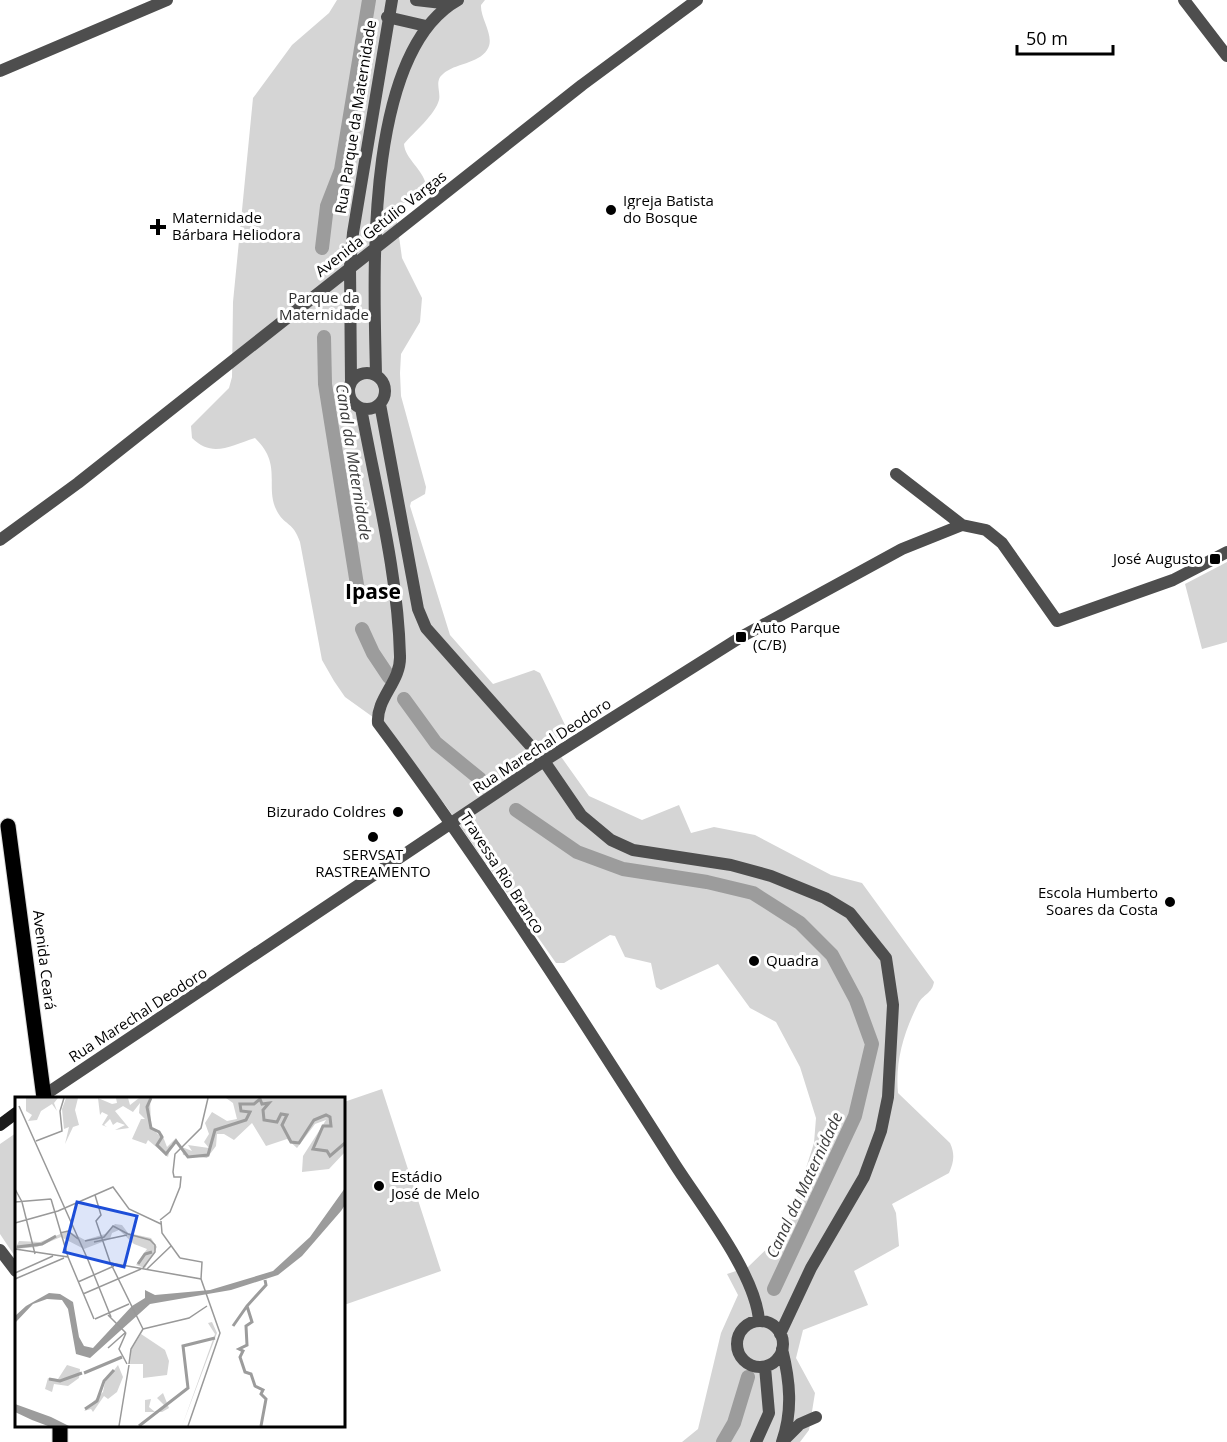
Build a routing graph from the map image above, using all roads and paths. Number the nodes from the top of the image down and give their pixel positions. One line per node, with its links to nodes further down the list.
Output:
1 (167, 0): 10 (street)
2 (392, 0): 7 (street, Rua Parque da Maternidade)
3 (416, 0): 6 (street)
4 (697, 0): 11 (street, Avenida Getúlio Vargas)
5 (1184, 0): 9 (street)
6 (454, 2): 8 (street)
7 (387, 17): 8 (street); 12 (street, Rua Parque da Maternidade)
8 (426, 26): 11 (street)
9 (1227, 56)
10 (0, 71)
11 (374, 248): 12 (street, Avenida Getúlio Vargas); 13 (street)
12 (350, 266): 14 (street, Rua Parque da Maternidade); 19 (street, Avenida Getúlio Vargas)
13 (376, 375): 14 (street); 15 (street)
14 (351, 383): 16 (street)
15 (380, 404): 16 (street); 21 (street)
16 (361, 408): 22 (street, Travessa Rio Branco)
17 (896, 474): 18 (street)
18 (962, 525): 20 (street); 21 (street, Rua Marechal Deodoro)
19 (0, 540)
20 (1227, 552)
21 (544, 761): 22 (street, Rua Marechal Deodoro); 31 (street)
22 (452, 822): 25 (street, Rua Marechal Deodoro); 30 (street, Travessa Rio Branco)
23 (8, 826): 24 (main road, Avenida Ceará)
24 (42, 1097)
25 (43, 1097)
26 (15, 1114): 27 (main road)
27 (0, 1125)
28 (0, 1250): 29 (street)
29 (15, 1270)
30 (759, 1321): 31 (street); 33 (street)
31 (780, 1334): 32 (street)
32 (782, 1349): 33 (street); 36 (street)
33 (765, 1367): 35 (street)
34 (816, 1417): 36 (street)
35 (756, 1442)
36 (782, 1442)

